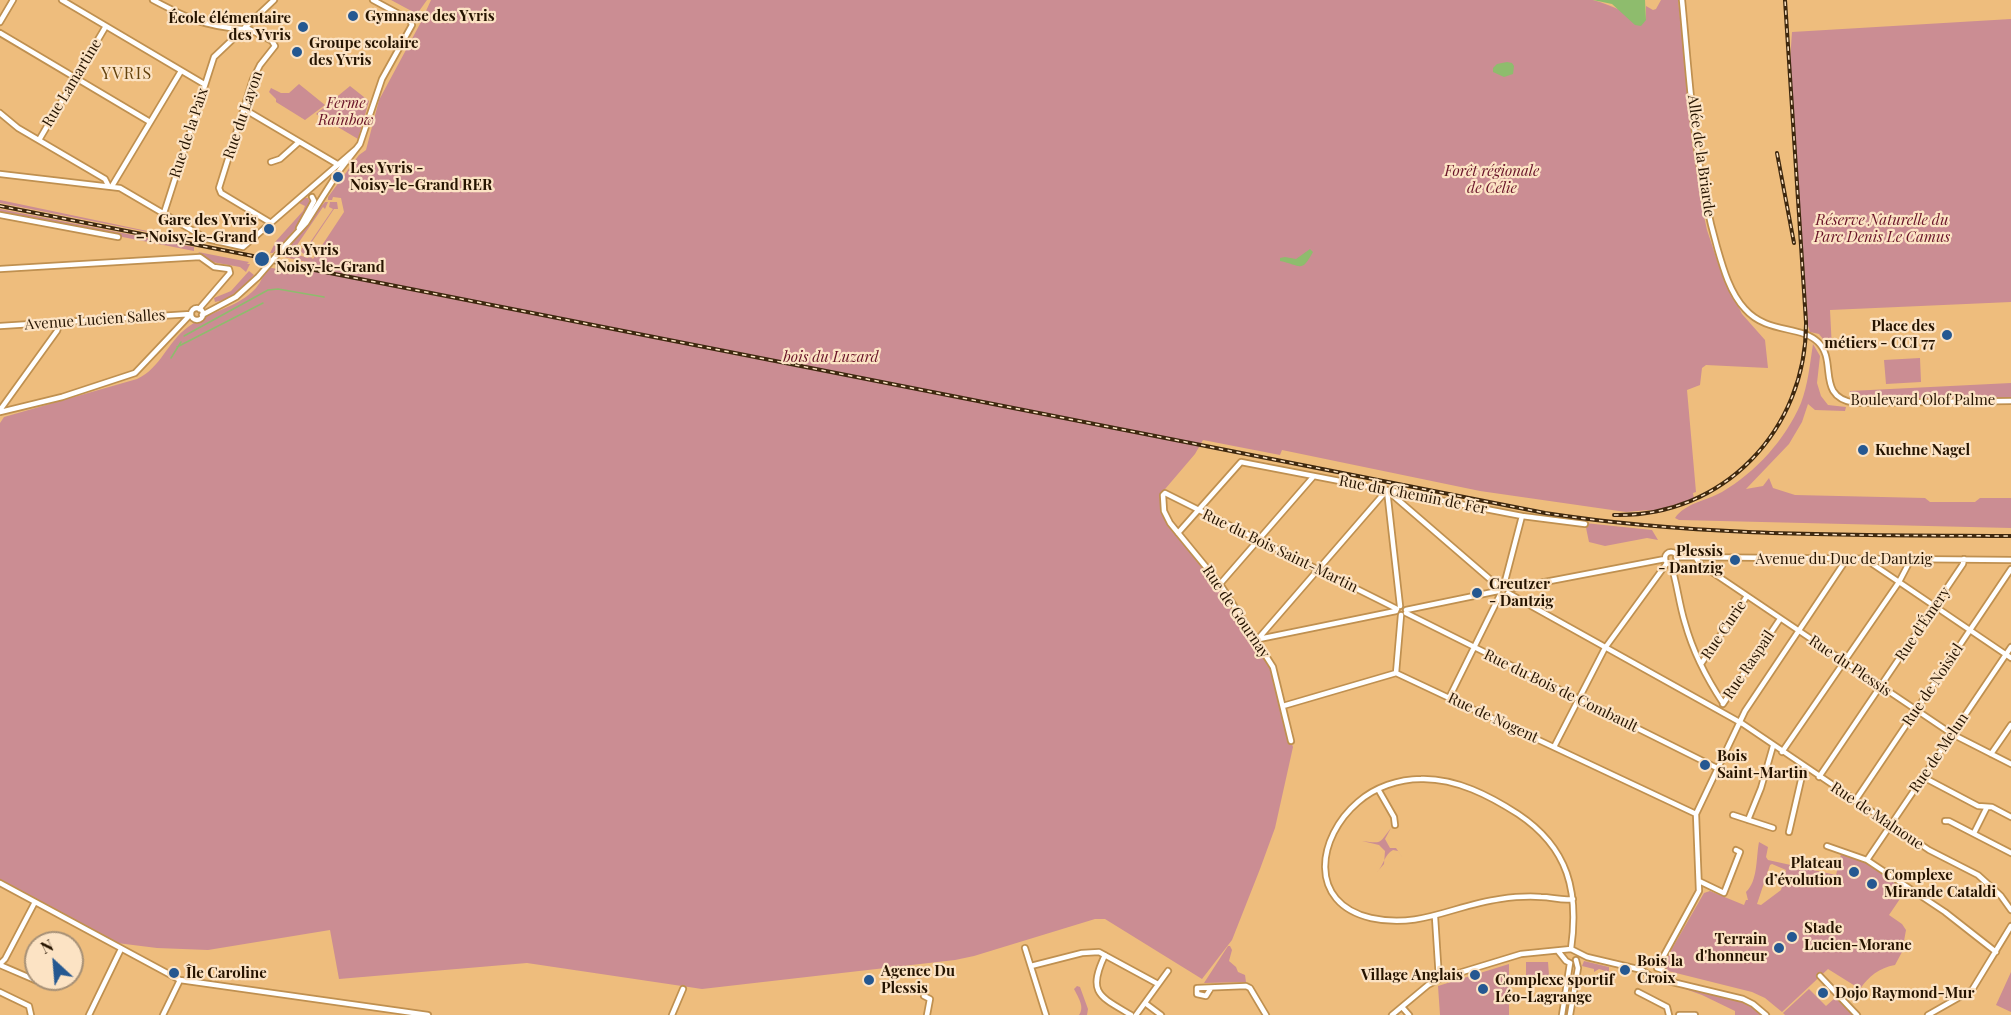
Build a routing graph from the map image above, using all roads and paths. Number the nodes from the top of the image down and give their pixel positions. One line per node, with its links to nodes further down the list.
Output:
1 (13, 0): 9 (street)
2 (62, 0): 10 (street)
3 (153, 0): 11 (street)
4 (274, 0): 11 (street)
5 (373, 0): 8 (street)
6 (379, 0): 8 (street)
7 (1682, 0): 45 (street, Allée de la Briarde)
8 (394, 11): 22 (street)
9 (0, 22)
10 (106, 26): 13 (street); 14 (street, Rue Lamartine)
11 (243, 28): 15 (street, Rue de la Paix); 16 (street, Rue du Layon)
12 (0, 33): 14 (street)
13 (181, 71): 15 (street); 18 (street)
14 (75, 78): 18 (street); 19 (street, Rue Lamartine)
15 (204, 84): 31 (street, Rue de la Paix)
16 (244, 109): 20 (street); 33 (street, Rue du Layon)
17 (0, 113): 19 (street)
18 (150, 122): 25 (street)
19 (39, 140): 25 (street)
20 (299, 142): 21 (street); 22 (street)
21 (271, 162)
22 (339, 166): 24 (street); 27 (street)
23 (0, 174): 25 (street)
24 (318, 180): 26 (street); 27 (street)
25 (110, 185): 31 (street)
26 (308, 189): 28 (street); 29 (street)
27 (327, 189): 30 (street)
28 (302, 196): 29 (street); 33 (street)
29 (311, 196): 30 (street); 34 (street)
30 (322, 197): 34 (street)
31 (164, 213): 33 (street)
32 (0, 214): 35 (street)
33 (271, 223)
34 (296, 233): 38 (street, bridge)
35 (118, 237)
36 (0, 269): 37 (street)
37 (211, 295): 38 (street); 39 (street)
38 (214, 308): 39 (street)
39 (201, 311): 40 (street); 41 (street)
40 (190, 314): 41 (street); 42 (street, Avenue Lucien Salles); 44 (street)
41 (195, 320): 44 (street)
42 (60, 322): 43 (street, Avenue Lucien Salles); 47 (street)
43 (0, 326)
44 (178, 329): 47 (street)
45 (1806, 336): 46 (street, Boulevard Olof Palme)
46 (2011, 401)
47 (0, 411)
48 (1313, 477): 49 (street, Rue du Chemin de Fer); 51 (street, Rue du Chemin de Fer); 55 (street)
49 (1387, 490): 52 (street, Rue du Chemin de Fer); 64 (street); 68 (street); 71 (street)
50 (1164, 493): 51 (street, Rue du Bois Saint-Martin); 54 (street, Rue de Gournay)
51 (1199, 510): 54 (street); 55 (street, Rue du Bois Saint-Martin)
52 (1522, 516): 53 (street, Rue du Chemin de Fer); 68 (street)
53 (1585, 524)
54 (1178, 533): 67 (street, Rue de Gournay)
55 (1258, 540): 64 (street, Rue du Bois Saint-Martin); 67 (street)
56 (1676, 557): 57 (street, Avenue du Duc de Dantzig); 63 (street); 63 (street, Avenue du Duc de Dantzig)
57 (1696, 558): 58 (street, Avenue du Duc de Dantzig); 69 (street, Rue du Plessis)
58 (1845, 559): 59 (street, Avenue du Duc de Dantzig); 74 (street)
59 (1867, 559): 60 (street, Avenue du Duc de Dantzig); 66 (street)
60 (1911, 559): 61 (street, Avenue du Duc de Dantzig); 66 (street)
61 (1964, 559): 62 (street, Avenue du Duc de Dantzig); 70 (street, Rue d'Émery)
62 (2011, 560)
63 (1668, 562): 68 (street); 78 (street); 81 (street)
64 (1319, 569): 71 (street, Rue du Bois Saint-Martin); 75 (street)
65 (2011, 569): 73 (street, Rue de Noisiel)
66 (1899, 582): 70 (street); 80 (street)
67 (1220, 584): 75 (street, Rue de Gournay)
68 (1503, 590): 71 (street); 77 (street); 78 (street)
69 (1747, 596): 72 (street, Rue du Plessis); 81 (street, Rue Curie)
70 (1935, 606): 73 (street); 83 (street, Rue d'Émery)
71 (1401, 611): 75 (street); 77 (street, Rue du Bois de Combault); 82 (street)
72 (1780, 619): 74 (street, Rue du Plessis); 86 (street, Rue Raspail)
73 (1970, 630): 79 (street); 88 (street, Rue de Noisiel)
74 (1798, 631): 80 (street, Rue du Plessis); 90 (street)
75 (1258, 639): 87 (street, Rue de Gournay)
76 (2011, 647): 79 (street, Rue de Melun)
77 (1475, 648): 84 (street); 85 (street, Rue du Bois de Combault)
78 (1605, 648): 85 (street); 89 (street)
79 (2008, 656): 92 (street, Rue de Melun)
80 (1845, 662): 83 (street, Rue du Plessis); 96 (street)
81 (1701, 664): 86 (street)
82 (1396, 673): 84 (street, Rue de Nogent); 87 (street)
83 (1880, 686): 88 (street, Rue du Plessis); 101 (street, Rue d'Émery)
84 (1449, 698): 95 (street, Rue de Nogent)
85 (1578, 699): 95 (street); 100 (street, Rue du Bois de Combault)
86 (1724, 704): 89 (street, Rue Raspail)
87 (1283, 706): 93 (street, Rue de Gournay)
88 (1916, 710): 92 (street, Rue du Plessis); 104 (street, Rue de Noisiel)
89 (1718, 711): 90 (street)
90 (1739, 722): 94 (street, Rue de Malnoue); 100 (street)
91 (2011, 725): 97 (street)
92 (1952, 734): 97 (street, Rue du Plessis); 102 (street, Rue de Melun)
93 (1291, 741)
94 (1773, 746): 96 (street, Rue de Malnoue); 109 (street)
95 (1554, 747): 106 (street, Rue de Nogent)
96 (1782, 752): 99 (street, Rue de Malnoue)
97 (1991, 753): 98 (street, Rue du Plessis)
98 (2011, 764)
99 (1804, 767): 101 (street, Rue de Malnoue); 114 (street)
100 (1718, 768): 106 (street)
101 (1819, 777): 104 (street, Rue de Malnoue)
102 (1923, 777): 105 (street); 112 (street, Rue de Melun)
103 (1378, 789): 111 (street); 124 (street); 129 (street)
104 (1855, 801): 112 (street, Rue de Malnoue)
105 (1988, 807): 108 (street); 115 (street)
106 (1696, 814): 120 (street)
107 (1733, 815): 109 (street)
108 (2011, 817)
109 (1749, 820): 113 (street)
110 (1944, 821): 115 (street)
111 (1395, 825)
112 (1891, 826): 119 (street, Rue de Melun); 128 (street, Rue de Malnoue)
113 (1773, 828)
114 (1789, 832)
115 (1974, 834): 118 (street)
116 (1827, 846): 119 (street)
117 (1736, 850): 122 (street)
118 (2011, 853)
119 (1867, 860): 133 (street)
120 (1699, 881): 122 (street); 123 (street)
121 (0, 883): 126 (street)
122 (1711, 887): 123 (street)
123 (1699, 891): 140 (street)
124 (1573, 899): 125 (street); 127 (street)
125 (1564, 900): 127 (street); 129 (street)
126 (35, 902): 132 (street); 136 (street)
127 (1573, 908): 135 (street)
128 (2011, 910)
129 (1435, 917): 145 (street)
130 (2011, 926): 133 (street)
131 (1025, 948): 137 (street)
132 (121, 949): 146 (street); 159 (street)
133 (1996, 952): 179 (street)
134 (1105, 955): 137 (street); 147 (street); 166 (street)
135 (1571, 955): 139 (street); 140 (street); 141 (street); 145 (street)
136 (0, 964): 142 (street)
137 (1031, 966): 165 (street)
138 (1168, 971): 147 (street)
139 (1577, 971): 141 (street); 151 (street)
140 (1654, 971): 144 (street); 144 (street)
141 (1570, 973): 150 (street)
142 (24, 975)
143 (1820, 976): 178 (street)
144 (1664, 978): 177 (street)
145 (1439, 979): 157 (street)
146 (180, 980): 156 (street); 160 (street)
147 (1158, 984): 155 (street)
148 (1211, 988): 169 (street)
149 (683, 989): 163 (street)
150 (1567, 990): 151 (street); 172 (street)
151 (1574, 991): 173 (street)
152 (0, 992): 158 (street)
153 (1638, 992): 174 (street)
154 (924, 996): 164 (street)
155 (1145, 1003): 167 (street); 168 (street)
156 (368, 1007): 161 (street); 162 (street)
157 (1402, 1007): 170 (street); 171 (street)
158 (31, 1015)
159 (89, 1015)
160 (163, 1015)
161 (367, 1015)
162 (428, 1015)
163 (672, 1015)
164 (927, 1015)
165 (1046, 1015)
166 (1131, 1015)
167 (1137, 1015)
168 (1161, 1015)
169 (1266, 1015)
170 (1392, 1015)
171 (1409, 1015)
172 (1562, 1015)
173 (1570, 1015)
174 (1669, 1015)
175 (1679, 1015): 176 (street)
176 (1695, 1015)
177 (1768, 1015)
178 (1857, 1015)
179 (1928, 1015)

